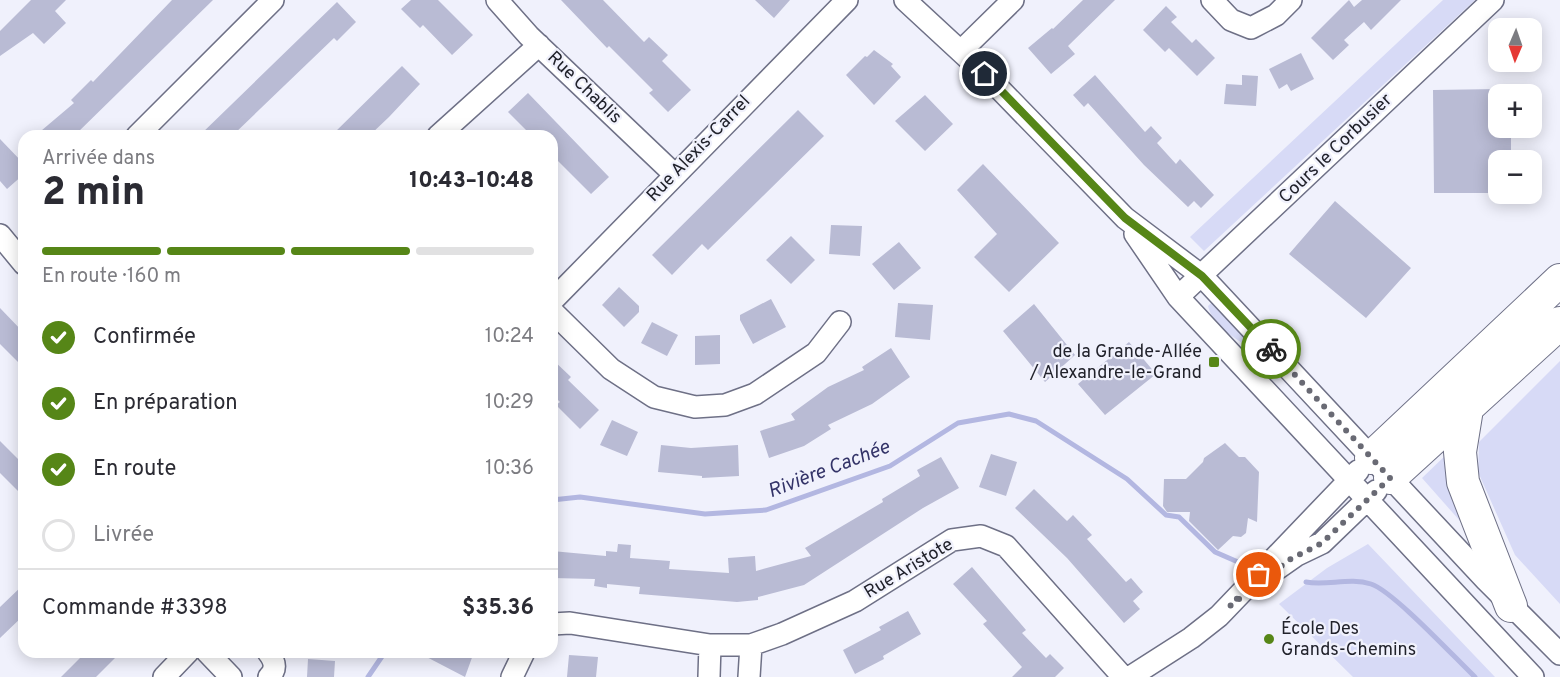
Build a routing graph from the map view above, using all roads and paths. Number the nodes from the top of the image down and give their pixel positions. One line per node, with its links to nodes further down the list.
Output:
1 (273, 0): 11 (street)
2 (497, 0): 9 (street, Rue Chablis)
3 (847, 0): 13 (street, Rue Alexis-Carrel)
4 (906, 0): 10 (street)
5 (1013, 0): 10 (street)
6 (1212, 0): 7 (street)
7 (1291, 0)
8 (1493, 0): 17 (street, Cours le Corbusier)
9 (539, 45): 12 (street); 13 (street, Rue Chablis)
10 (961, 51): 14 (street)
11 (143, 130)
12 (445, 130)
13 (674, 174): 19 (street, Rue Alexis-Carrel)
14 (1125, 218): 17 (street); 20 (street)
15 (0, 235): 16 (street)
16 (18, 253)
17 (1202, 276): 20 (street, Cours le Corbusier); 25 (street)
18 (1560, 280): 25 (highway)
19 (558, 295)
20 (1178, 297): 26 (street)
21 (558, 317): 22 (street)
22 (840, 322)
23 (1560, 323): 24 (highway)
24 (1467, 410): 25 (highway); 29 (highway)
25 (1381, 468): 26 (street); 27 (street); 29 (street)
26 (1349, 480): 27 (street); 28 (street)
27 (1367, 499): 28 (street); 46 (street)
28 (1230, 606): 45 (street)
29 (1511, 606): 33 (street)
30 (558, 624): 31 (street, Rue Aristote)
31 (710, 645): 32 (street, Rue Aristote); 42 (street)
32 (751, 645): 43 (street); 44 (street, Rue Aristote)
33 (1560, 654)
34 (182, 658): 38 (street)
35 (213, 658): 39 (street)
36 (271, 658): 40 (street)
37 (521, 658): 41 (street)
38 (164, 677)
39 (231, 677)
40 (269, 677)
41 (512, 677)
42 (709, 677)
43 (749, 677)
44 (1123, 677)
45 (1130, 677)
46 (1533, 677)

